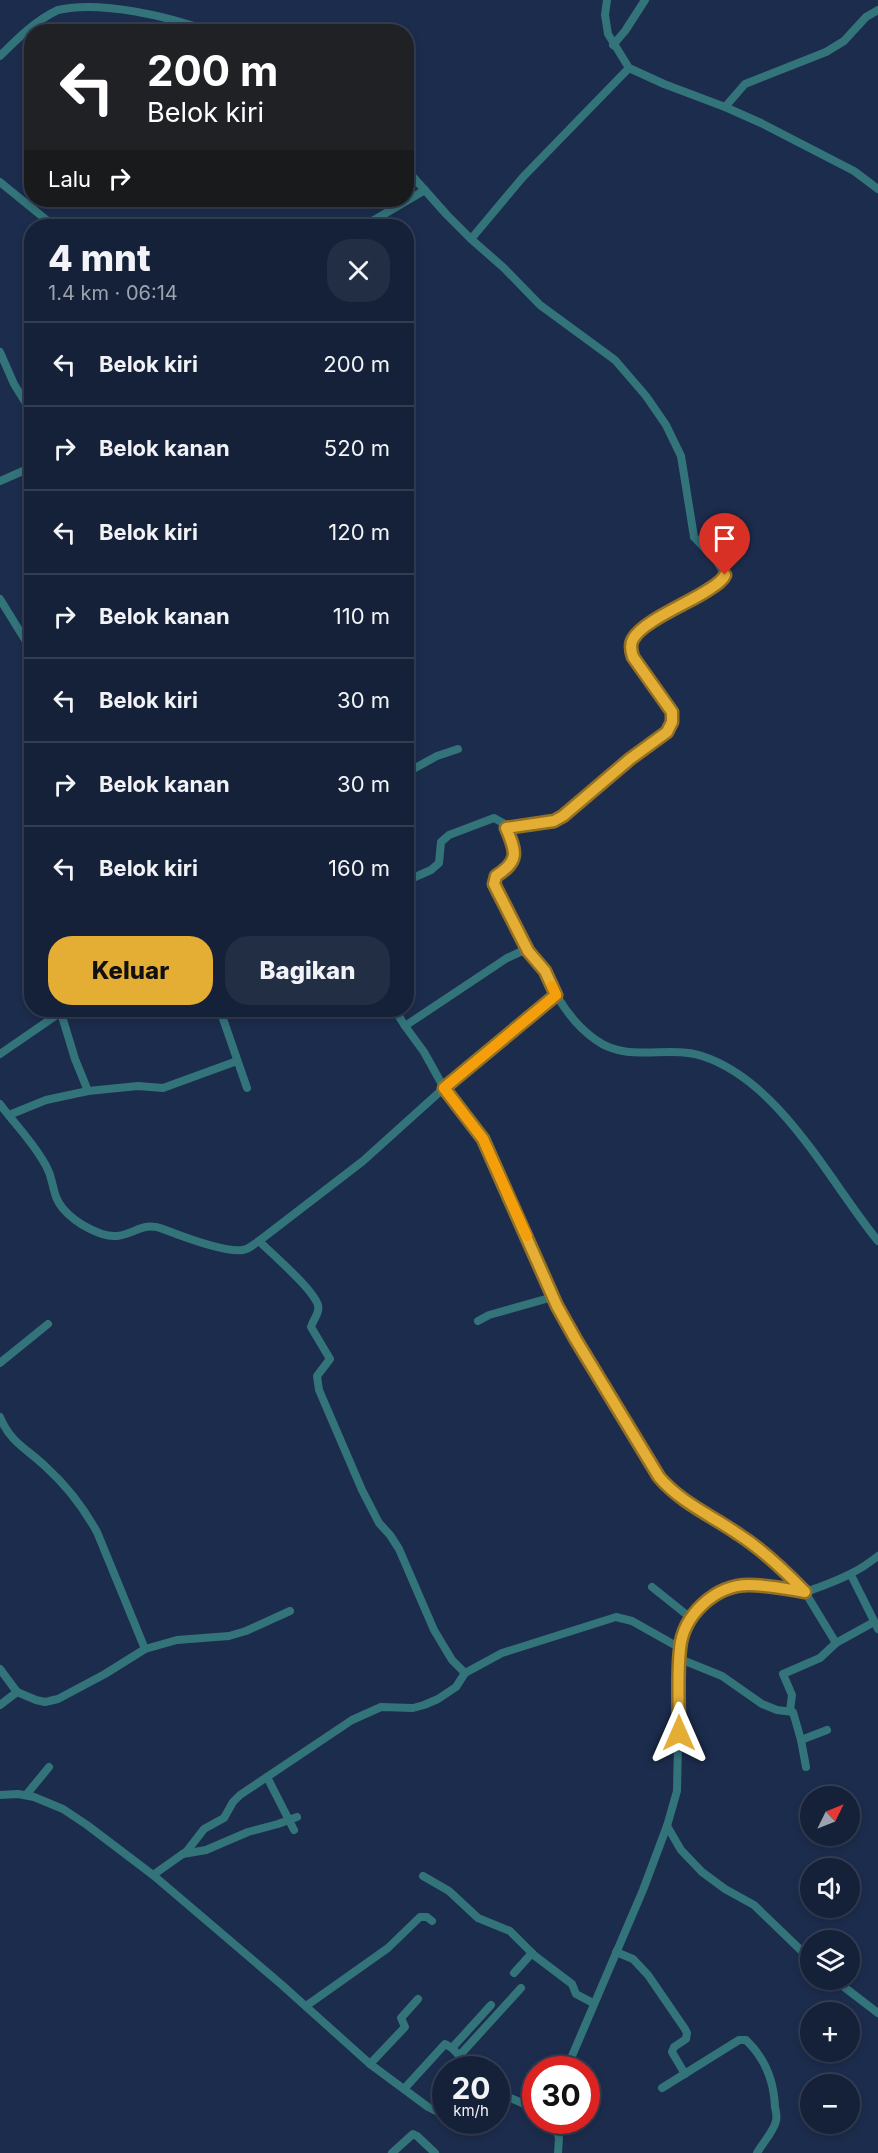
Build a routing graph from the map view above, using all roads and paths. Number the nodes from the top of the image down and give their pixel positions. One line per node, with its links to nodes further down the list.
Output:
1 (607, 0): 7 (street)
2 (645, 0): 7 (street)
3 (878, 10): 10 (street)
4 (37, 24): 5 (street)
5 (188, 24)
6 (24, 34): 8 (street)
7 (613, 45): 9 (street)
8 (0, 56)
9 (629, 68): 10 (street); 21 (street)
10 (725, 107): 13 (street)
11 (414, 178): 14 (street)
12 (0, 183): 16 (street)
13 (878, 189)
14 (425, 190): 15 (street); 21 (street)
15 (414, 196)
16 (24, 202)
17 (30, 207): 19 (street)
18 (396, 207): 20 (street)
19 (45, 219)
20 (376, 219)
21 (471, 239): 30 (street)
22 (0, 352): 23 (street)
23 (24, 400)
24 (24, 470): 25 (street)
25 (0, 481)
26 (0, 599): 27 (street)
27 (24, 638)
28 (458, 749): 29 (street)
29 (414, 769)
30 (506, 828): 31 (street); 32 (street)
31 (414, 877)
32 (528, 951): 33 (street); 38 (street)
33 (556, 995): 42 (street); 47 (street)
34 (54, 1017): 39 (street)
35 (64, 1017): 43 (street)
36 (222, 1017): 40 (street)
37 (399, 1017): 38 (street)
38 (405, 1026): 42 (street)
39 (0, 1054)
40 (237, 1061): 41 (street); 43 (street)
41 (247, 1088)
42 (444, 1088): 46 (street); 48 (street)
43 (88, 1091): 45 (street)
44 (0, 1104): 45 (street)
45 (9, 1115): 46 (street)
46 (259, 1241): 65 (street)
47 (878, 1241)
48 (553, 1297): 49 (street); 56 (street)
49 (478, 1321)
50 (48, 1324): 51 (street)
51 (0, 1363)
52 (0, 1417): 62 (street)
53 (878, 1556): 54 (street)
54 (851, 1575): 56 (street); 59 (street)
55 (652, 1587): 58 (street)
56 (805, 1592): 58 (street); 60 (street)
57 (290, 1611): 62 (street)
58 (692, 1618): 61 (street)
59 (876, 1625): 60 (street)
60 (836, 1643): 68 (street)
61 (680, 1648): 63 (street); 65 (street)
62 (145, 1649): 66 (street)
63 (680, 1659): 68 (street); 77 (street)
64 (0, 1669): 66 (street)
65 (465, 1673): 73 (street)
66 (17, 1692): 67 (street)
67 (0, 1705)
68 (790, 1711): 70 (street)
69 (827, 1730): 70 (street)
70 (801, 1740): 72 (street)
71 (49, 1767): 75 (street)
72 (806, 1767)
73 (267, 1776): 76 (street); 79 (street)
74 (0, 1795): 75 (street)
75 (26, 1795): 80 (street)
76 (293, 1819): 78 (street); 79 (street)
77 (667, 1826): 83 (street); 84 (street)
78 (294, 1830)
79 (182, 1854): 80 (street)
80 (153, 1875): 92 (street)
81 (423, 1876): 85 (street)
82 (432, 1921): 92 (street)
83 (800, 1949)
84 (616, 1952): 90 (street); 98 (street)
85 (532, 1953): 86 (street); 90 (street)
86 (514, 1973)
87 (521, 1988): 95 (street)
88 (847, 1990): 93 (street)
89 (418, 1999): 97 (street)
90 (593, 2003): 96 (street)
91 (491, 2005): 94 (street)
92 (306, 2006): 97 (street)
93 (878, 2013)
94 (452, 2048): 95 (street); 100 (street)
95 (459, 2056)
96 (572, 2056)
97 (370, 2064): 100 (street)
98 (685, 2074): 99 (street); 106 (street)
99 (662, 2088)
100 (404, 2089): 101 (street)
101 (432, 2109)
102 (558, 2134): 105 (street)
103 (392, 2153): 104 (street)
104 (435, 2153)
105 (558, 2153)
106 (757, 2153)

